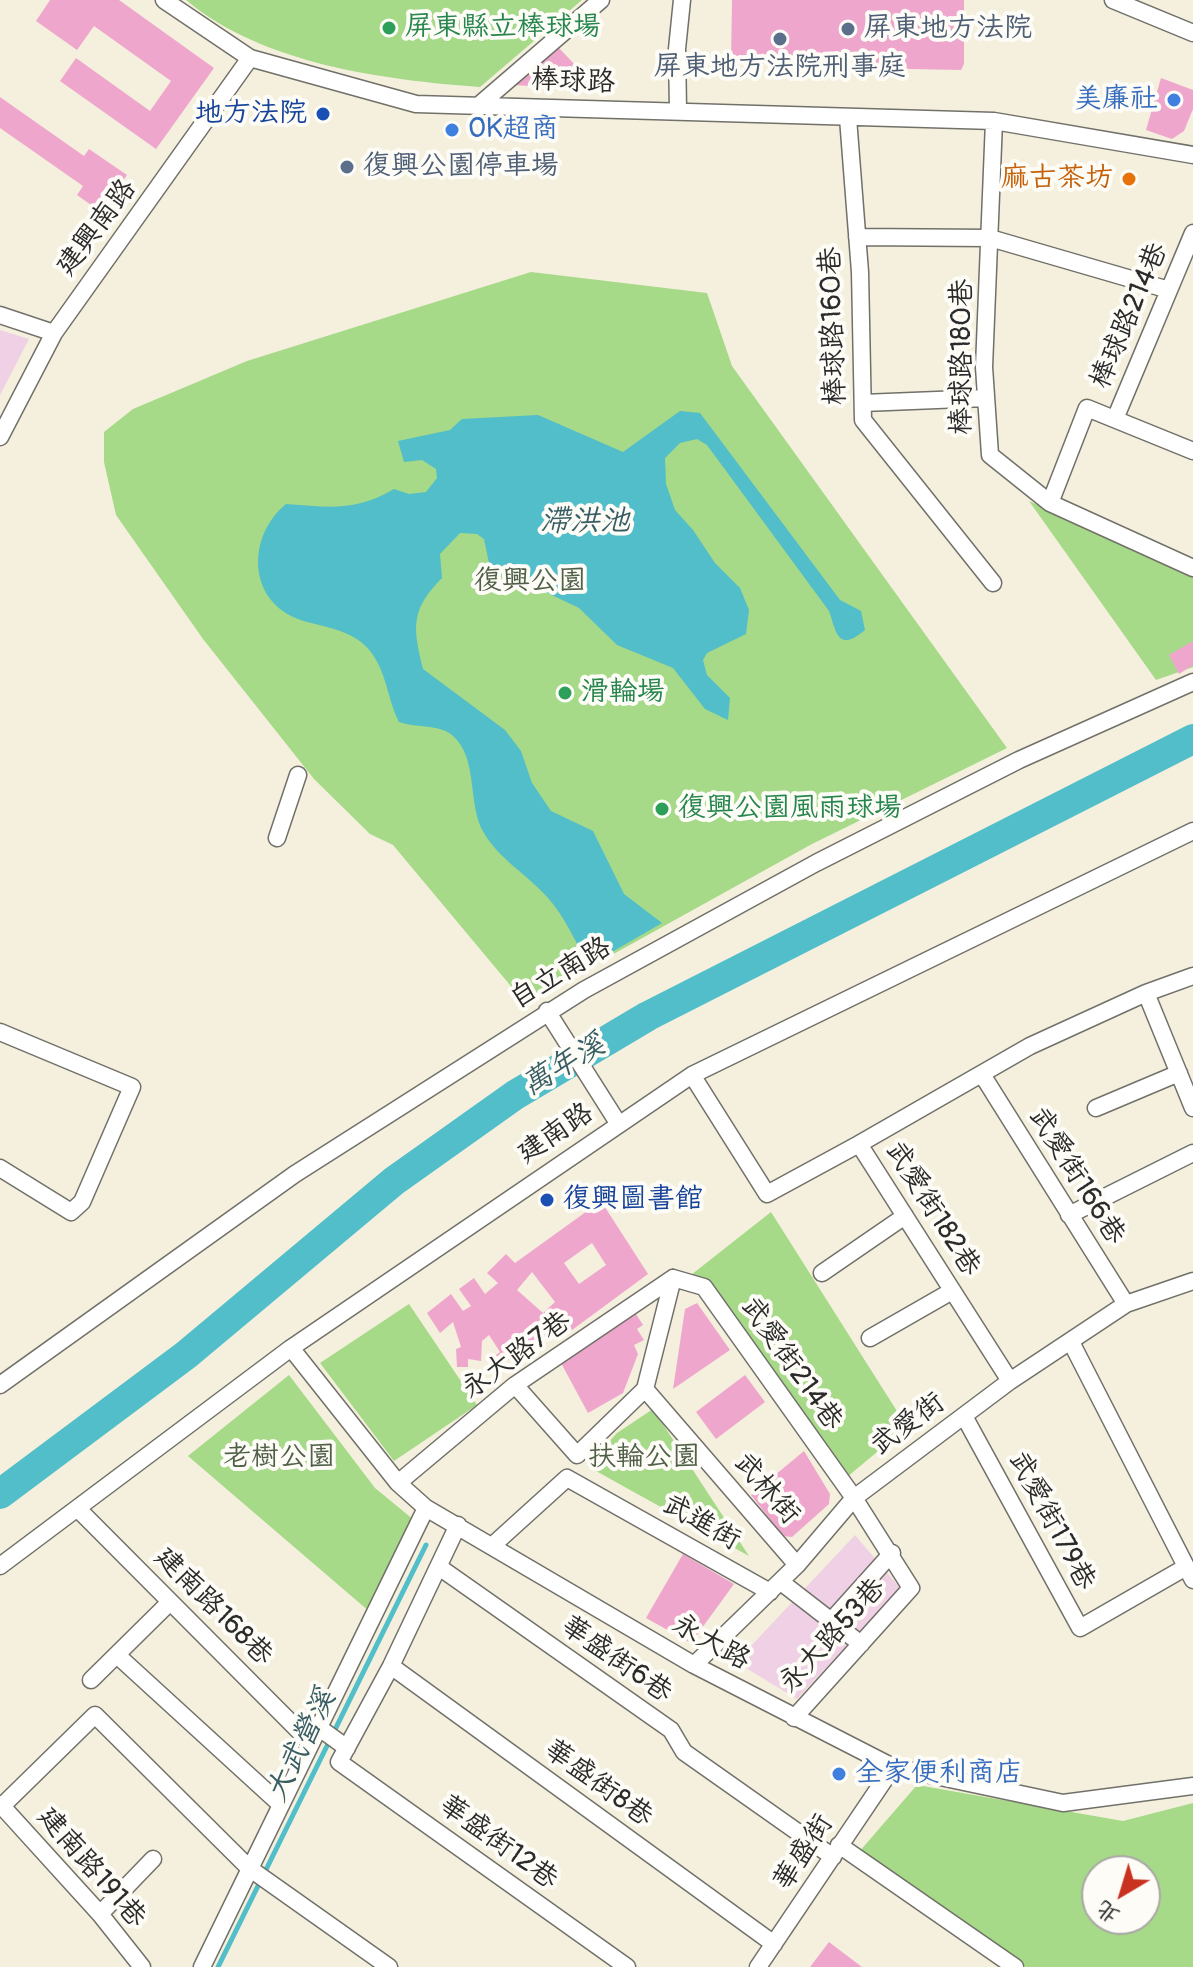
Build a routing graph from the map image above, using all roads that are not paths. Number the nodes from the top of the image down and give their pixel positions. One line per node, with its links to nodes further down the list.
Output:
1 (164, 0): 6 (street, 棒球路)
2 (601, 0): 7 (street)
3 (682, 0): 8 (street)
4 (1113, 0): 5 (street)
5 (1193, 33)
6 (250, 58): 7 (street, 棒球路); 17 (street, 建興南路)
7 (478, 106): 8 (street, 棒球路)
8 (678, 110): 9 (street, 棒球路)
9 (848, 118): 10 (street, 棒球路); 13 (street, 棒球路160巷)
10 (994, 121): 11 (street, 棒球路); 14 (street, 棒球路180巷)
11 (1193, 155)
12 (1193, 233): 15 (street, 棒球路214巷)
13 (857, 237): 14 (street); 19 (street, 棒球路160巷)
14 (990, 238): 15 (street); 18 (street, 棒球路180巷)
15 (1169, 290): 20 (street, 棒球路214巷)
16 (0, 315): 17 (street)
17 (54, 333): 21 (street, 建興南路)
18 (986, 398): 19 (street); 23 (street, 棒球路180巷)
19 (863, 403): 25 (street, 棒球路160巷)
20 (1115, 419): 22 (street); 23 (street)
21 (0, 437)
22 (1193, 451)
23 (1050, 503): 24 (street, 棒球路180巷)
24 (1193, 568)
25 (993, 583)
26 (1193, 682): 32 (street, 自立南路)
27 (298, 775): 29 (street)
28 (1193, 831): 35 (street, 建南路)
29 (277, 838)
30 (1193, 976): 31 (street, 武愛街182巷)
31 (1146, 993): 34 (street); 36 (street, 武愛街182巷)
32 (547, 1011): 39 (street); 54 (street, 自立南路)
33 (0, 1032): 42 (street)
34 (1179, 1073): 37 (street); 38 (street)
35 (692, 1075): 39 (street, 建南路); 40 (street)
36 (983, 1076): 40 (street, 武愛街182巷); 43 (street, 武愛街166巷)
37 (1096, 1108)
38 (1193, 1108)
39 (618, 1123): 52 (street, 建南路)
40 (859, 1144): 44 (street, 武愛街182巷)
41 (1193, 1153): 43 (street)
42 (0, 1168)
43 (1069, 1215): 49 (street, 武愛街166巷)
44 (905, 1216): 45 (street); 48 (street, 武愛街182巷)
45 (822, 1273)
46 (673, 1278): 55 (street, 永大路7巷); 56 (street); 61 (street, 武愛街214巷)
47 (1193, 1281): 49 (street, 武愛街)
48 (952, 1291): 50 (street); 53 (street, 武愛街182巷)
49 (1126, 1304): 51 (street, 武愛街)
50 (870, 1338)
51 (1071, 1342): 53 (street, 武愛街); 70 (street)
52 (291, 1348): 60 (street, 永大路); 63 (street, 建南路)
53 (1010, 1381): 57 (street, 武愛街)
54 (0, 1385)
55 (515, 1385): 58 (street); 60 (street, 永大路7巷)
56 (645, 1389): 58 (street); 67 (street, 武林街)
57 (964, 1416): 61 (street, 武愛街); 70 (street, 武愛街179巷)
58 (577, 1455): 59 (street)
59 (567, 1478): 65 (street); 71 (street, 武進街)
60 (398, 1483): 62 (street, 永大路)
61 (854, 1498): 66 (street, 武愛街214巷); 67 (street, 武愛街)
62 (426, 1508): 64 (street, 永大路); 81 (street)
63 (78, 1509): 68 (street, 建南路); 73 (street, 建南路168巷)
64 (458, 1525): 65 (street, 永大路); 69 (street)
65 (493, 1545): 77 (street, 永大路)
66 (892, 1553): 72 (street, 武愛街214巷); 74 (street)
67 (797, 1565): 71 (street, 武愛街)
68 (0, 1566)
69 (439, 1567): 78 (street); 86 (street, 華盛街6巷)
70 (1190, 1574)
71 (776, 1587): 74 (street, 武進街); 77 (street, 武愛街)
72 (911, 1588): 75 (street, 永大路53巷)
73 (170, 1602): 76 (street); 81 (street, 建南路168巷)
74 (830, 1622): 75 (street, 武進街)
75 (861, 1644): 80 (street, 永大路53巷)
76 (118, 1656): 79 (street); 84 (street)
77 (694, 1665): 80 (street, 永大路)
78 (391, 1666): 81 (street); 90 (street, 華盛街8巷)
79 (91, 1680)
80 (794, 1718): 82 (street, 永大路)
81 (329, 1742): 84 (street); 94 (street, 華盛街12巷)
82 (893, 1767): 83 (street, 永大路); 86 (street, 華盛街)
83 (1193, 1786)
84 (280, 1804): 88 (street)
85 (1, 1806): 88 (street); 89 (street, 建南路191巷)
86 (836, 1851): 90 (street, 華盛街); 96 (street, 華盛街6巷)
87 (153, 1859): 89 (street)
88 (249, 1868): 92 (street); 93 (street)
89 (100, 1914): 91 (street, 建南路191巷)
90 (774, 1944): 95 (street, 華盛街)
91 (142, 1967)
92 (202, 1967)
93 (389, 1967)
94 (627, 1967)
95 (758, 1967)
96 (1015, 1967)

